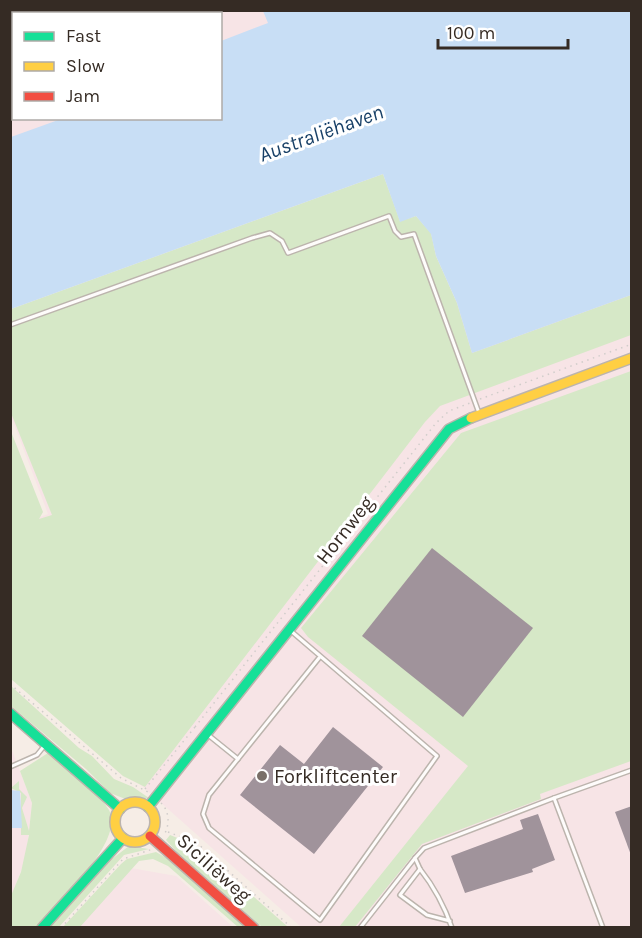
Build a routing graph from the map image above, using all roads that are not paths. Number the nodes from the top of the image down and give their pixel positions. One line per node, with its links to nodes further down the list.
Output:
1 (10, 325): 3 (lane)
2 (632, 358): 3 (street, Hornweg)
3 (480, 414): 4 (street, Hornweg)
4 (289, 630): 5 (lane); 7 (street, Hornweg)
5 (319, 658): 9 (lane); 9 (lane)
6 (10, 712): 8 (street)
7 (207, 733): 9 (lane); 13 (street, Hornweg)
8 (46, 744): 10 (lane); 14 (street)
9 (238, 759)
10 (10, 767)
11 (632, 770): 12 (lane)
12 (554, 798): 17 (lane); 24 (lane)
13 (148, 807): 14 (street); 15 (street)
14 (120, 810): 16 (street)
15 (150, 836): 16 (street); 21 (street, Siciliëweg)
16 (123, 838): 20 (street)
17 (415, 858): 18 (lane); 22 (lane)
18 (420, 869): 19 (lane); 19 (lane)
19 (450, 921): 23 (lane)
20 (42, 927)
21 (254, 927)
22 (360, 927)
23 (452, 927)
24 (603, 927)

